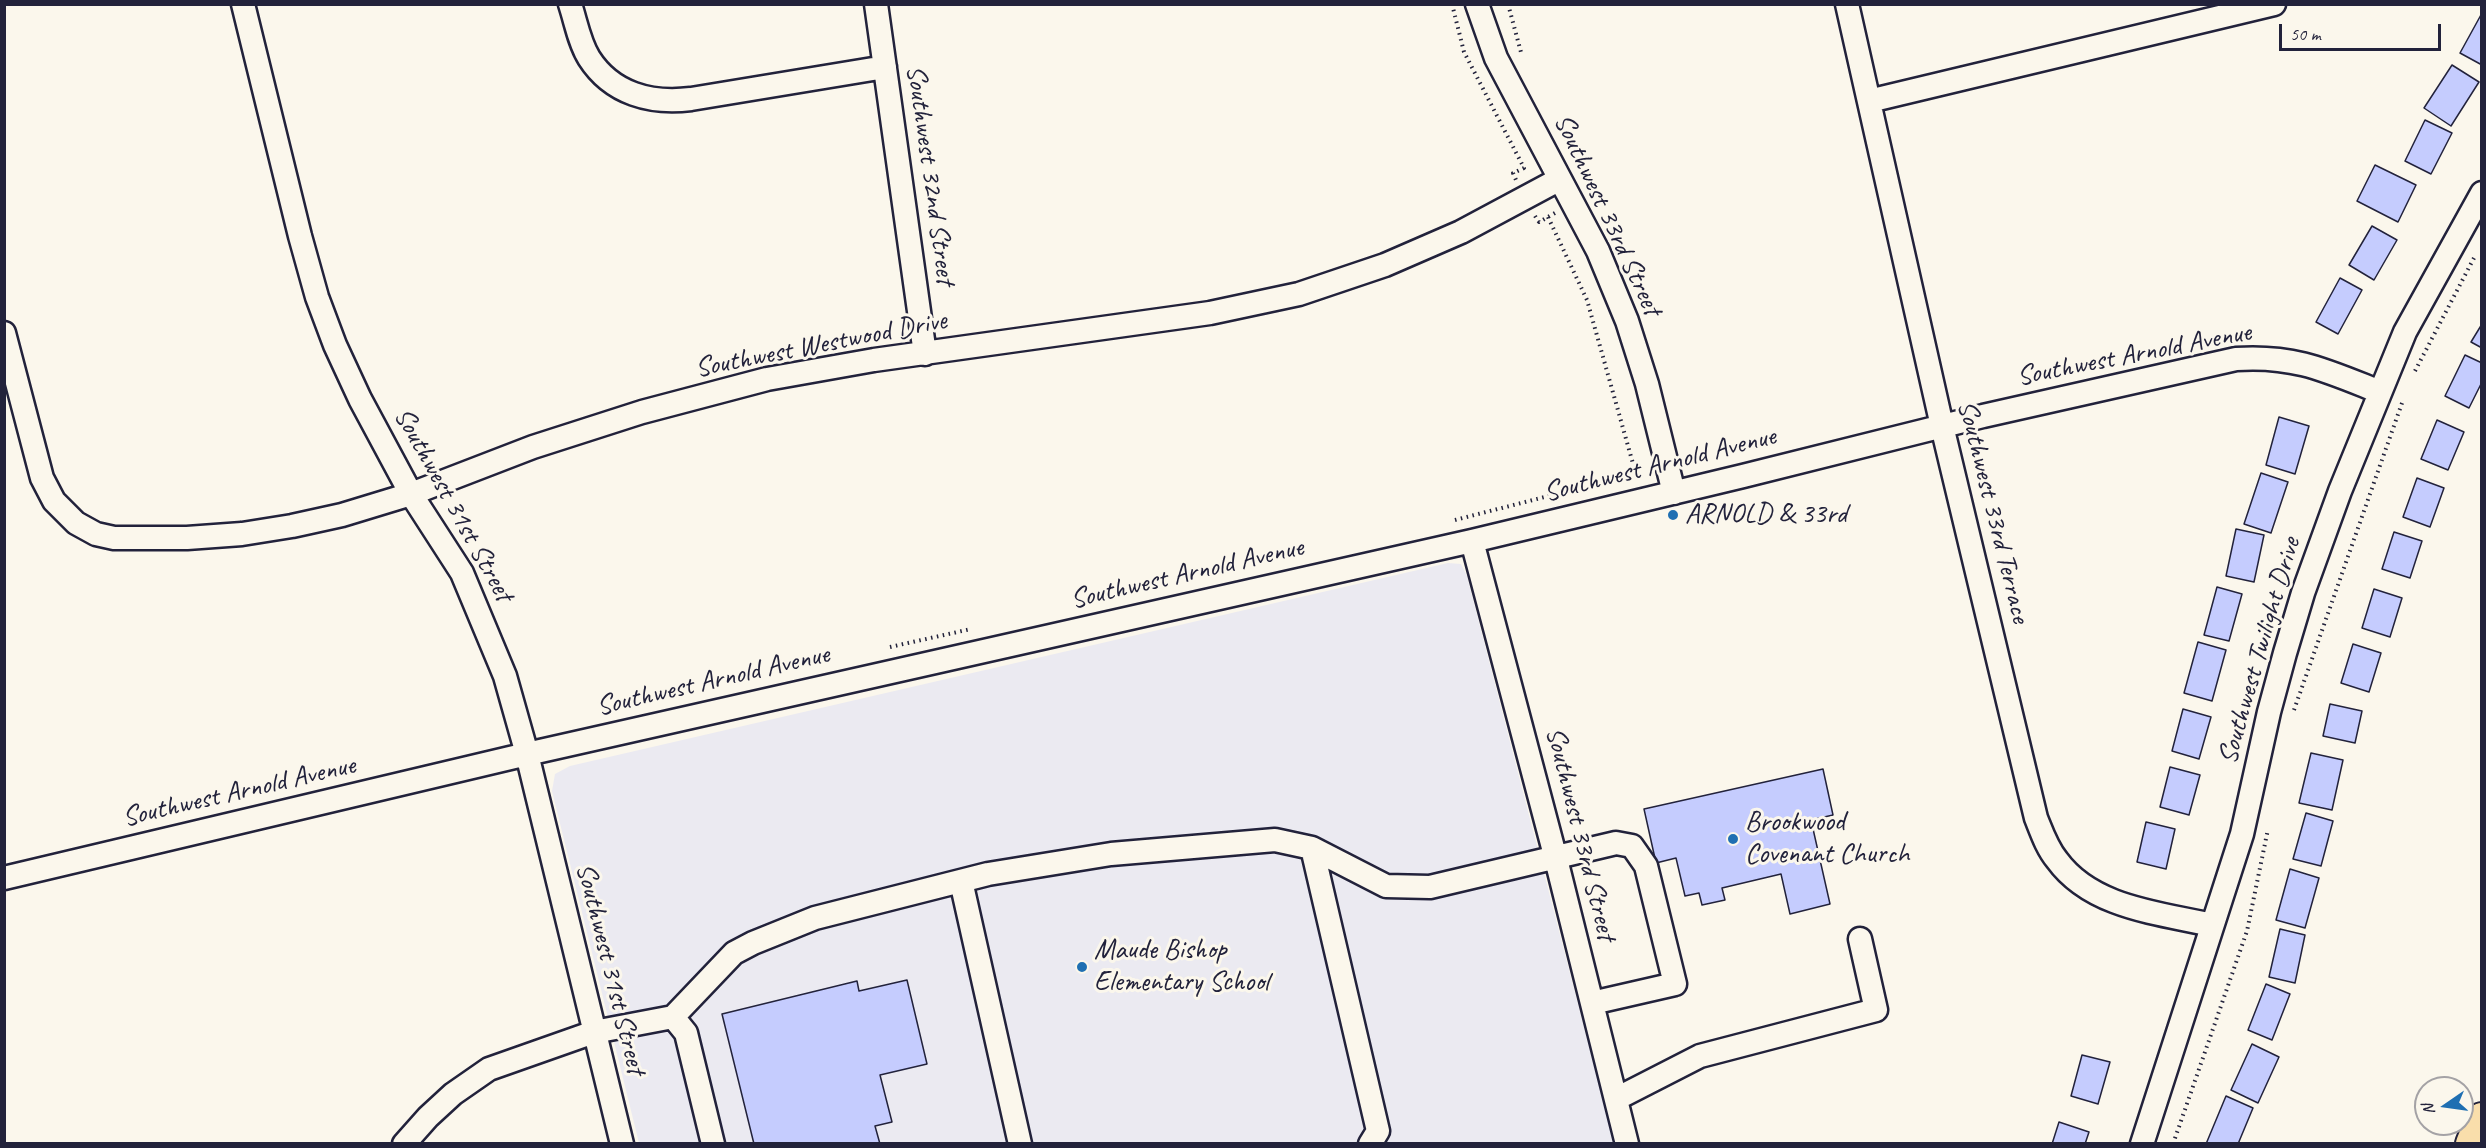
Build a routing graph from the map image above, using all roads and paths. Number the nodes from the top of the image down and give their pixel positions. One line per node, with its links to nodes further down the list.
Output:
1 (243, 4): 21 (street, Southwest 31st Street)
2 (570, 4): 7 (street)
3 (876, 4): 7 (street, Southwest 32nd Street)
4 (1477, 4): 9 (street, Southwest 33rd Street)
5 (1847, 4): 8 (street, Southwest 33rd Terrace)
6 (2274, 4): 8 (street)
7 (885, 67): 14 (street, Southwest 32nd Street)
8 (1869, 101): 18 (street, Southwest 33rd Terrace)
9 (1560, 179): 14 (street, Southwest Westwood Drive); 20 (street, Southwest 33rd Street)
10 (2481, 193): 16 (street, Southwest Twilight Drive)
11 (1548, 217): 19 (path)
12 (2476, 254): 15 (path)
13 (4, 333): 21 (street, Southwest Westwood Drive)
14 (925, 354): 21 (street, Southwest Westwood Drive)
15 (2410, 379)
16 (2380, 392): 18 (street, Southwest Arnold Avenue); 30 (street, Southwest Twilight Drive)
17 (2403, 402): 23 (path)
18 (1942, 426): 20 (street, Southwest Arnold Avenue); 30 (street, Southwest 33rd Terrace)
19 (1637, 478)
20 (1674, 493): 22 (street, Southwest Arnold Avenue)
21 (411, 494): 24 (street, Southwest 31st Street)
22 (1472, 541): 24 (street, Southwest Arnold Avenue); 27 (street, Southwest 33rd Street)
23 (2292, 718)
24 (527, 754): 28 (street, Southwest Arnold Avenue); 34 (street, Southwest 31st Street)
25 (2270, 819): 44 (path)
26 (1312, 848): 27 (street); 29 (street); 41 (street)
27 (1556, 859): 32 (street, Southwest 33rd Street); 32 (street)
28 (4, 878)
29 (961, 881): 33 (street); 40 (street)
30 (2212, 925): 43 (street, Southwest Twilight Drive)
31 (1860, 939): 35 (street)
32 (1592, 1003): 35 (street, Southwest 33rd Street)
33 (673, 1017): 34 (street); 39 (street)
34 (594, 1032): 37 (street); 38 (street, Southwest 31st Street)
35 (1616, 1099): 42 (street, Southwest 33rd Street)
36 (2481, 1119): 45 (highway)
37 (404, 1143)
38 (622, 1143)
39 (713, 1143)
40 (1020, 1143)
41 (1370, 1143)
42 (1627, 1143)
43 (2142, 1143)
44 (2173, 1143)
45 (2472, 1143)

